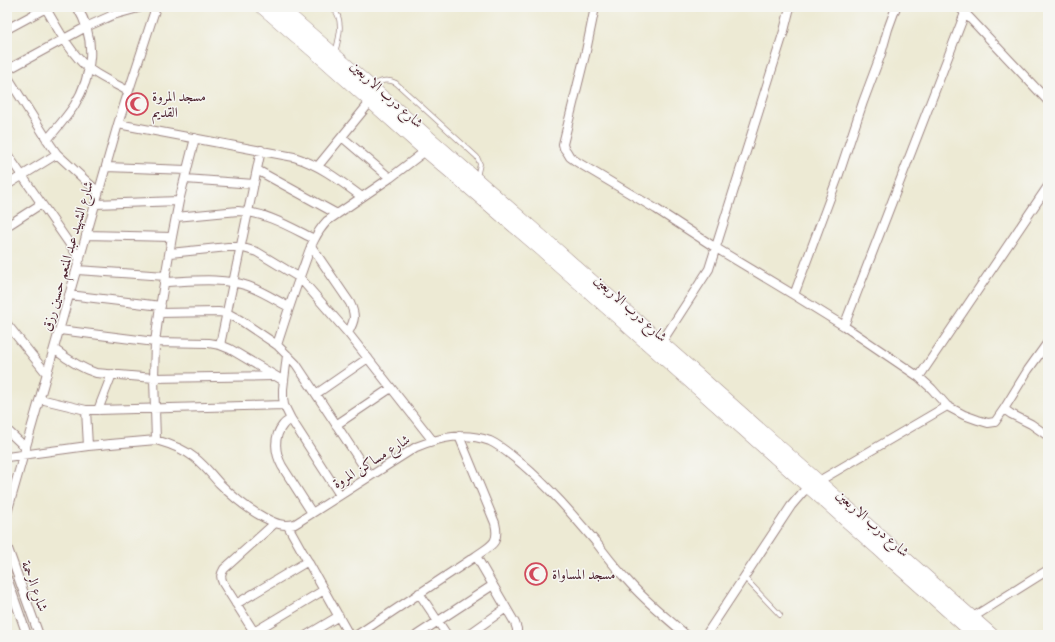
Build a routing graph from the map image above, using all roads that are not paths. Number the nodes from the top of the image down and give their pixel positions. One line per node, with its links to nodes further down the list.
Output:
1 (77, 7): 14 (street)
2 (108, 7): 13 (street)
3 (142, 7): 13 (street)
4 (156, 7): 22 (street, شارع الشهيد عبد المنعم حسين رزق)
5 (262, 7): 23 (highway, شارع درب الاربعين)
6 (280, 7): 17 (highway, شارع درب الاربعين)
7 (332, 7): 17 (lane)
8 (595, 7): 58 (street)
9 (790, 7): 58 (street)
10 (896, 7): 66 (street)
11 (45, 8): 15 (street); 16 (street)
12 (962, 10): 24 (street); 71 (street)
13 (113, 15): 14 (street)
14 (86, 27): 16 (street); 18 (street)
15 (7, 29)
16 (64, 39): 18 (street); 19 (street)
17 (335, 55): 21 (highway, شارع درب الاربعين)
18 (89, 69): 22 (street); 28 (street)
19 (7, 70)
20 (7, 76): 28 (street)
21 (370, 87): 29 (highway, شارع درب الاربعين); 40 (lane)
22 (128, 91): 25 (street, شارع الشهيد عبد المنعم حسين رزق)
23 (371, 101): 26 (street); 29 (highway, شارع درب الاربعين)
24 (1048, 101)
25 (118, 124): 27 (street); 34 (street, شارع الشهيد عبد المنعم حسين رزق)
26 (342, 137): 33 (street); 38 (street)
27 (195, 138): 30 (street); 35 (street)
28 (47, 140): 32 (street)
29 (431, 147): 38 (street); 40 (highway, شارع درب الاربعين); 56 (highway, شارع درب الاربعين)
30 (261, 150): 33 (street); 36 (street)
31 (7, 154): 37 (street)
32 (58, 154): 37 (street); 44 (street)
33 (318, 166): 45 (street)
34 (106, 167): 35 (street); 44 (street, شارع الشهيد عبد المنعم حسين رزق)
35 (187, 170): 39 (street)
36 (256, 170): 41 (street); 50 (street)
37 (22, 176): 42 (street); 47 (street)
38 (390, 178): 45 (street)
39 (185, 179): 41 (street); 46 (street)
40 (476, 179): 56 (highway, شارع درب الاربعين)
41 (254, 184): 49 (street)
42 (7, 185)
43 (1048, 186): 85 (street)
44 (98, 192): 48 (street, شارع الشهيد عبد المنعم حسين رزق)
45 (362, 197): 50 (street)
46 (179, 201): 48 (street); 51 (street)
47 (41, 204): 52 (street); 60 (street)
48 (95, 204): 53 (street, شارع الشهيد عبد المنعم حسين رزق)
49 (248, 211): 51 (street); 55 (street); 57 (street)
50 (338, 214): 55 (street)
51 (176, 217): 54 (street)
52 (7, 226)
53 (86, 235): 54 (street); 60 (street, شارع الشهيد عبد المنعم حسين رزق)
54 (172, 237): 59 (street)
55 (313, 242): 62 (street); 73 (street)
56 (546, 246): 76 (highway, شارع درب الاربعين); 108 (highway, شارع درب الاربعين)
57 (240, 247): 59 (street); 62 (street); 64 (street)
58 (716, 248): 66 (street); 76 (street)
59 (170, 253): 63 (street)
60 (80, 259): 61 (street, شارع الشهيد عبد المنعم حسين رزق)
61 (77, 270): 63 (street); 65 (street, شارع الشهيد عبد المنعم حسين رزق)
62 (300, 278): 67 (street); 73 (street)
63 (166, 279): 64 (street); 68 (street)
64 (233, 282): 67 (street); 69 (street)
65 (69, 295): 68 (street); 72 (street, شارع الشهيد عبد المنعم حسين رزق)
66 (794, 295): 71 (street)
67 (289, 306): 78 (street)
68 (160, 310): 69 (street); 74 (street)
69 (227, 313): 77 (street); 78 (street)
70 (7, 324): 82 (street)
71 (844, 326): 85 (street)
72 (60, 330): 74 (street); 79 (street, شارع الشهيد عبد المنعم حسين رزق)
73 (348, 333): 81 (street)
74 (155, 342): 77 (street); 86 (street)
75 (1048, 342): 94 (street)
76 (662, 343): 108 (highway, شارع درب الاربعين)
77 (220, 345): 84 (street)
78 (277, 345): 80 (street)
79 (54, 349): 82 (street, شارع الشهيد عبد المنعم حسين رزق); 83 (street)
80 (287, 355): 87 (street); 89 (street)
81 (368, 358): 88 (street); 89 (street)
82 (47, 374): 90 (street, شارع الشهيد عبد المنعم حسين رزق)
83 (112, 374): 86 (street); 96 (street)
84 (274, 376): 86 (street); 87 (street)
85 (919, 377): 92 (street)
86 (154, 378): 93 (street)
87 (284, 381): 91 (street)
88 (391, 388): 98 (street); 103 (street)
89 (316, 394): 98 (street)
90 (40, 399): 95 (street); 105 (street, شارع الشهيد عبد المنعم حسين رزق)
91 (284, 405): 93 (street); 97 (street)
92 (947, 406): 94 (street); 108 (street)
93 (155, 408): 96 (street); 102 (street)
94 (1004, 409): 101 (street)
95 (86, 410): 96 (street); 104 (street)
96 (98, 410)
97 (291, 419): 109 (street); 111 (street)
98 (336, 425): 107 (street)
99 (7, 430): 105 (street)
100 (459, 436): 103 (street, شارع مساكن المروة); 115 (street); 139 (street, شارع مساكن المروة)
101 (1048, 436)
102 (156, 440): 104 (street); 112 (street)
103 (433, 440): 107 (street, شارع مساكن المروة)
104 (88, 446): 105 (street)
105 (25, 451): 106 (street); 110 (street, شارع الشهيد عبد المنعم حسين رزق)
106 (7, 456)
107 (370, 476): 109 (street, شارع مساكن المروة)
108 (814, 484): 118 (street); 128 (highway, شارع درب الاربعين)
109 (340, 495): 111 (street, شارع مساكن المروة)
110 (7, 511)
111 (312, 513): 113 (street, شارع مساكن المروة)
112 (275, 523): 113 (street); 123 (street)
113 (288, 526): 116 (street)
114 (7, 546): 131 (street, شارع الرحمة)
115 (476, 556): 120 (street); 122 (street)
116 (308, 561): 121 (street); 123 (street)
117 (1048, 570): 128 (street)
118 (744, 577): 125 (lane); 140 (street)
119 (7, 578): 130 (street, شارع الرحمة)
120 (493, 585): 124 (street); 127 (street)
121 (324, 590): 126 (street); 129 (street)
122 (419, 594): 127 (street); 134 (street)
123 (236, 604): 129 (street)
124 (506, 608): 137 (street); 138 (street)
125 (780, 615)
126 (338, 616): 132 (street); 133 (street)
127 (438, 621): 135 (street); 136 (street)
128 (967, 621): 141 (highway, شارع درب الاربعين); 142 (highway, شارع درب الاربعين)
129 (255, 633)
130 (27, 635)
131 (40, 635)
132 (307, 635)
133 (349, 635)
134 (357, 635)
135 (417, 635)
136 (447, 635)
137 (468, 635)
138 (517, 635)
139 (686, 635)
140 (706, 635)
141 (975, 635)
142 (992, 635)

